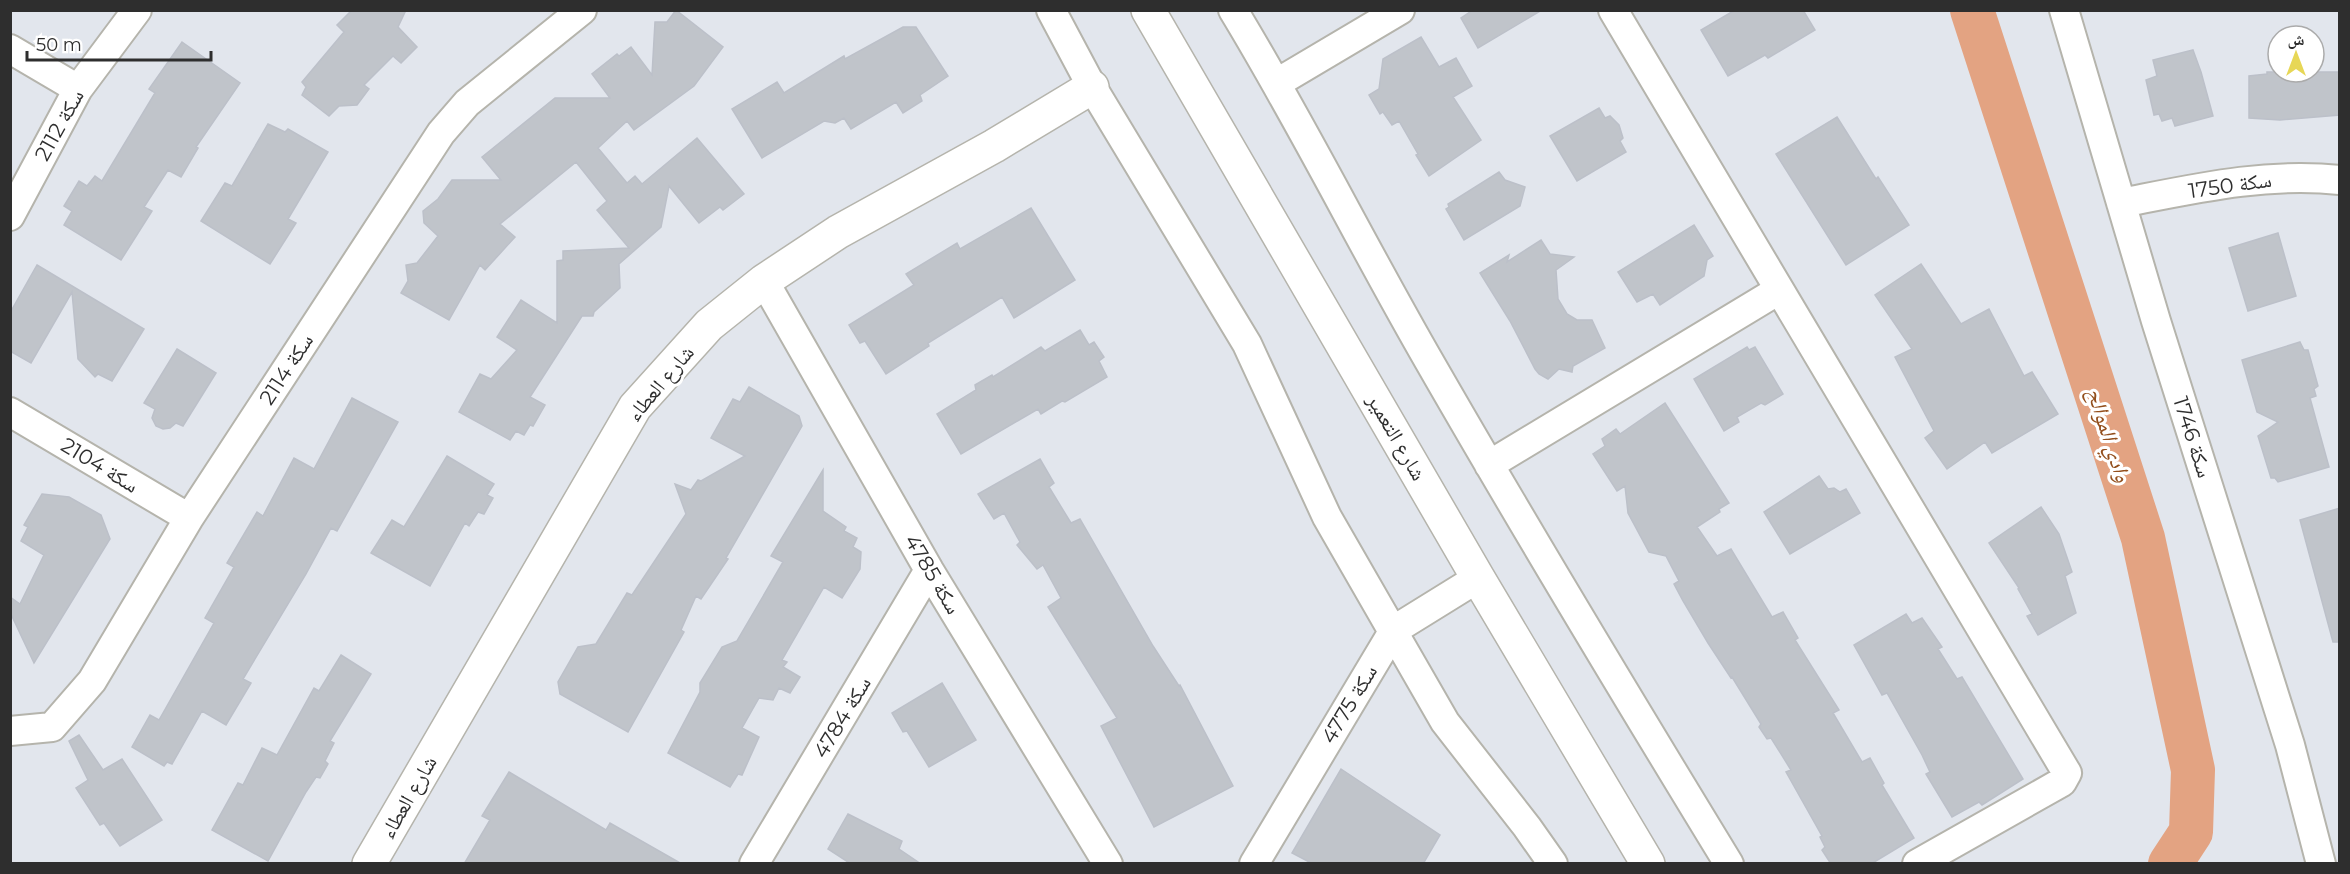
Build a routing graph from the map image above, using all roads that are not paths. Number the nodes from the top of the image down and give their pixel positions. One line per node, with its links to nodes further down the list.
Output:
1 (137, 10): 12 (street, سكة 2112)
2 (582, 10): 20 (street, سكة 2114)
3 (1051, 10): 11 (street)
4 (1233, 10): 10 (street)
5 (1400, 10): 10 (street)
6 (1613, 10): 17 (street)
7 (2064, 10): 14 (street, سكة 1746)
8 (1153, 15): 22 (street, شارع التعمير)
9 (10, 49): 12 (street)
10 (1277, 83): 19 (street)
11 (1092, 87): 16 (street, شارع العطاء); 23 (street)
12 (78, 89): 15 (street, سكة 2112)
13 (2340, 180): 14 (street, سكة 1750)
14 (2121, 203): 33 (street, سكة 1746)
15 (10, 216)
16 (764, 281): 21 (street, سكة 4785); 25 (street, شارع العطاء)
17 (1779, 290): 19 (street); 32 (street)
18 (10, 412): 20 (street, سكة 2104)
19 (1489, 465): 31 (street)
20 (189, 518): 24 (street, سكة 2114)
21 (929, 570): 26 (street, سكة 4784); 27 (street, سكة 4785)
22 (1478, 578): 23 (street, سكة 4775); 30 (street, شارع التعمير)
23 (1394, 630): 28 (street, سكة 4775); 29 (street)
24 (10, 731)
25 (369, 864)
26 (754, 864)
27 (1108, 864)
28 (1254, 864)
29 (1553, 864)
30 (1648, 864)
31 (1729, 864)
32 (1917, 864)
33 (2321, 864)

